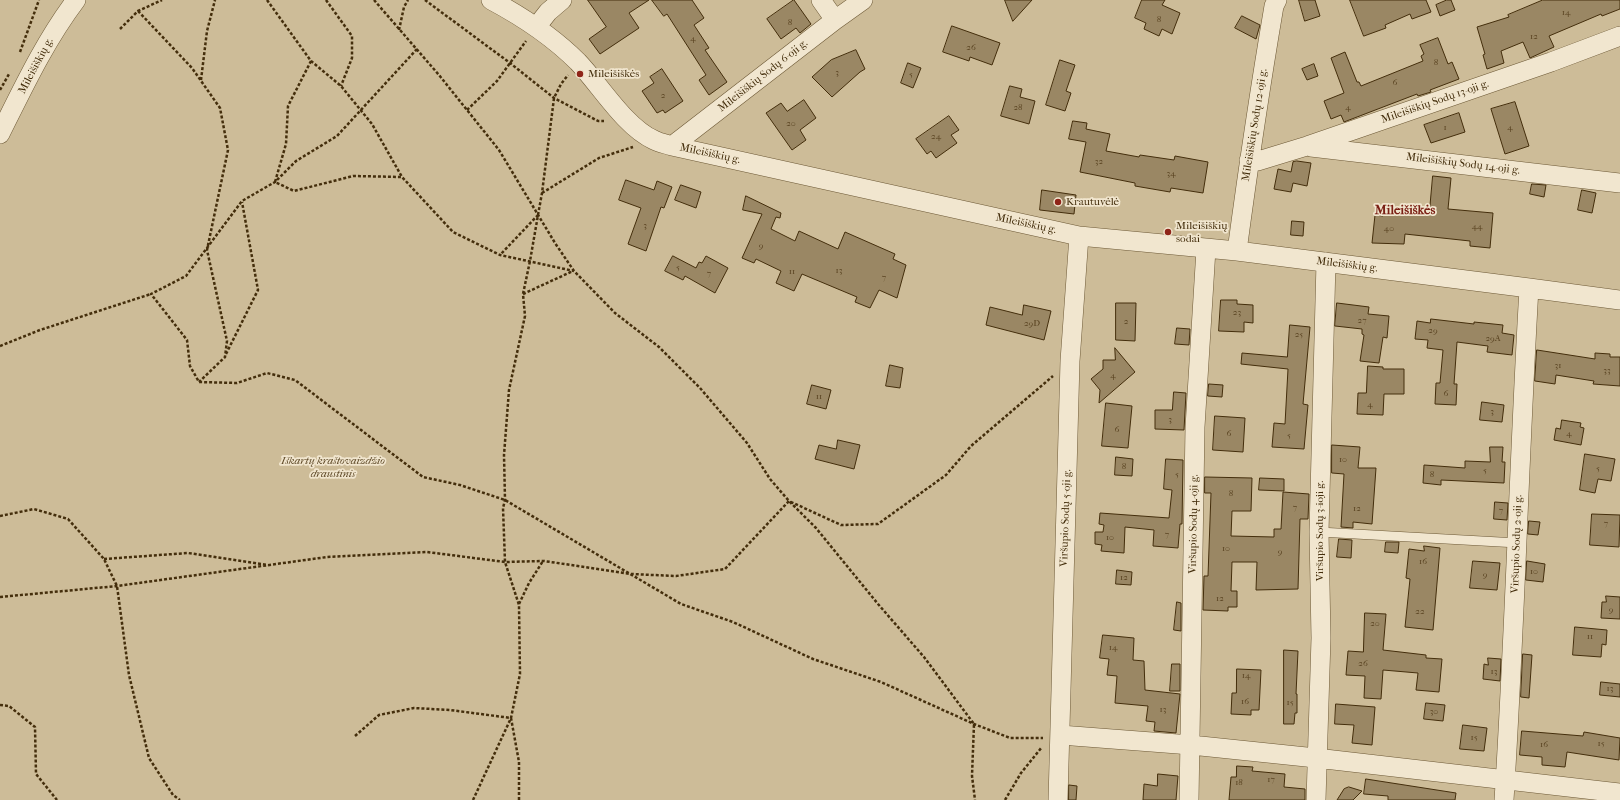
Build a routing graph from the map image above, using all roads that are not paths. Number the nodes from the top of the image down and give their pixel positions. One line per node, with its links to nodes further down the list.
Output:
1 (76, 0): 10 (street, Mileišiškių g.)
2 (491, 0): 8 (street, Mileišiškių g.)
3 (562, 0): 8 (street)
4 (821, 0): 7 (street)
5 (863, 0): 7 (street, Mileišiškių Sodų 6-oji g.)
6 (1277, 0): 13 (street, Mileišiškių Sodų 12-oji g.)
7 (835, 20): 11 (street, Mileišiškių Sodų 6-oji g.)
8 (537, 26): 11 (street, Mileišiškių g.)
9 (1620, 36): 12 (street, Mileišiškių Sodų 13-oji g.)
10 (0, 134)
11 (663, 143): 15 (street, Mileišiškių g.)
12 (1307, 146): 13 (street, Mileišiškių Sodų 13-oji g.); 14 (street, Mileišiškių Sodų 14-oji g.)
13 (1249, 160): 17 (street, Mileišiškių Sodų 12-oji g.)
14 (1620, 183)
15 (1079, 236): 16 (street, Mileišiškių g.); 23 (street, Viršupio Sodų 5-oji g.)
16 (1206, 249): 17 (street, Mileišiškių g.); 24 (street, Viršupio Sodų 4-oji g.)
17 (1237, 251): 18 (street, Mileišiškių g.)
18 (1326, 262): 19 (street, Mileišiškių g.); 21 (street, Viršupio Sodų 3-ioji g.)
19 (1529, 288): 20 (street, Mileišiškių g.); 22 (street, Viršupio Sodų 2-oji g.)
20 (1620, 300)
21 (1320, 532): 22 (lane); 25 (street, Viršupio Sodų 3-ioji g.)
22 (1518, 543): 26 (street, Viršupio Sodų 2-oji g.)
23 (1056, 736): 24 (street); 28 (street, Viršupio Sodų 5-oji g.)
24 (1191, 745): 25 (street); 29 (street, Viršupio Sodų 4-oji g.)
25 (1316, 758): 26 (street); 30 (street, Viršupio Sodų 3-ioji g.)
26 (1506, 780): 27 (street); 31 (street, Viršupio Sodų 2-oji g.)
27 (1620, 793)
28 (1058, 800)
29 (1189, 800)
30 (1316, 800)
31 (1504, 800)

